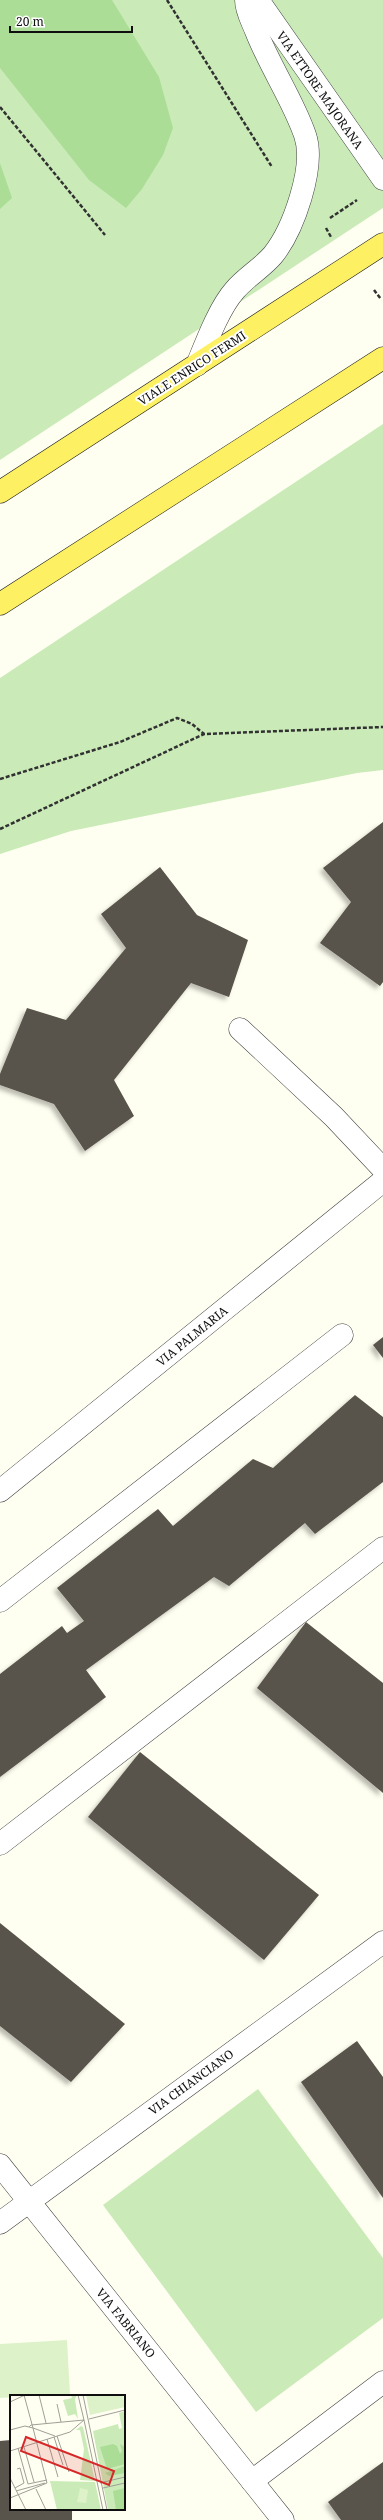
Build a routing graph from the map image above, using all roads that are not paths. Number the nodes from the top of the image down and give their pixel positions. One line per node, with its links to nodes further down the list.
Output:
1 (246, 0): 6 (street, VIA ETTORE MAJORANA)
2 (258, 0): 3 (street, VIA ETTORE MAJORANA)
3 (383, 179)
4 (383, 244): 6 (main road, VIALE ENRICO FERMI)
5 (383, 358): 8 (main road)
6 (197, 365): 7 (main road, VIALE ENRICO FERMI)
7 (0, 492)
8 (0, 604)
9 (240, 1029): 10 (street)
10 (383, 1169)
11 (383, 1180): 13 (street, VIA PALMARIA)
12 (342, 1335): 15 (street)
13 (0, 1491)
14 (383, 1548): 16 (street)
15 (0, 1601)
16 (0, 1844)
17 (383, 1942): 19 (street, VIA CHIANCIANO)
18 (0, 2165): 19 (street, VIA FABRIANO)
19 (29, 2202): 20 (street, VIA CHIANCIANO); 22 (street, VIA FABRIANO)
20 (0, 2223)
21 (383, 2382): 22 (street)
22 (252, 2481): 23 (street, VIA FABRIANO)
23 (283, 2520)

